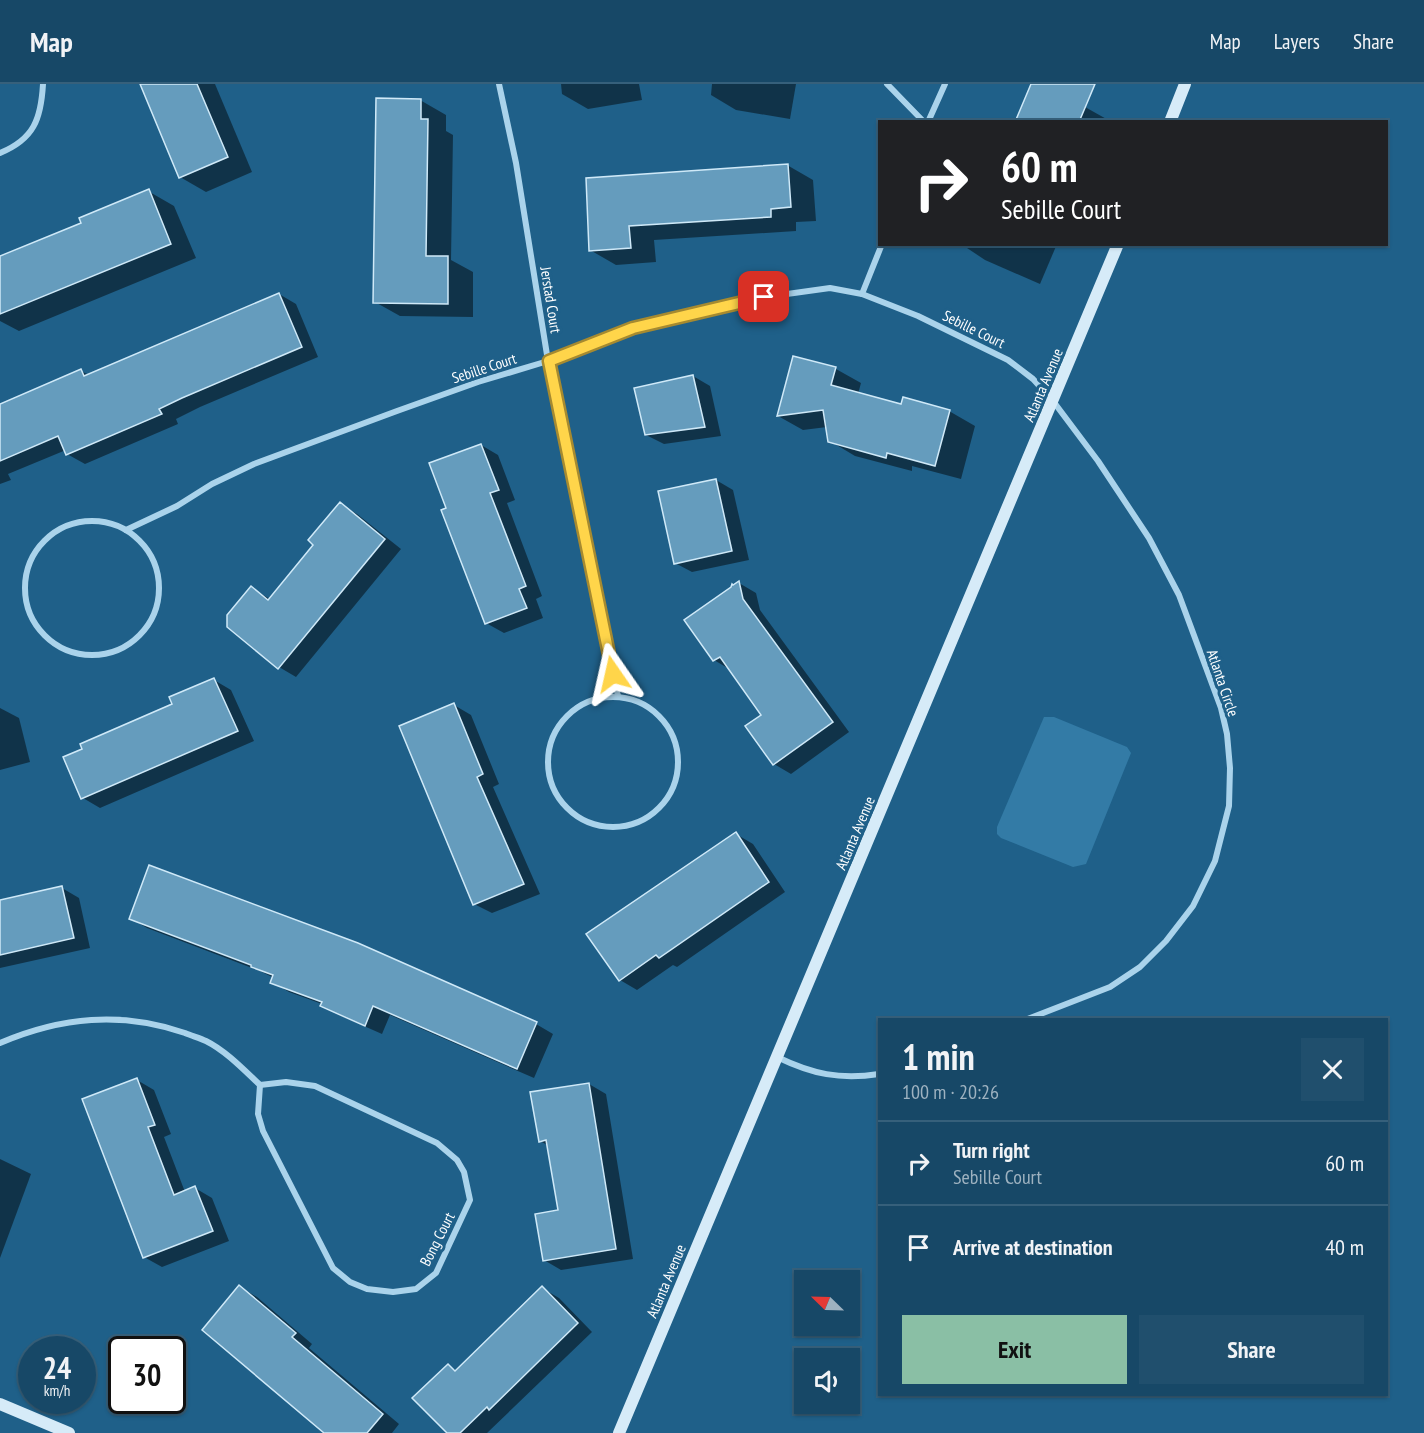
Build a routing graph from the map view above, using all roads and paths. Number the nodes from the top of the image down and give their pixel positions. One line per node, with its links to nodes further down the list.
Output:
1 (43, 84): 9 (street)
2 (499, 84): 13 (street, Jerstad Court)
3 (887, 84): 6 (street)
4 (945, 84): 7 (street)
5 (1185, 84): 8 (street)
6 (924, 120)
7 (927, 120)
8 (1171, 120)
9 (0, 153)
10 (881, 246): 12 (street)
11 (1117, 246): 14 (street, Atlanta Avenue)
12 (862, 294): 13 (street, Sebille Court); 14 (street, Sebille Court)
13 (549, 361): 15 (street, Sebille Court); 16 (street, Jerstad Court)
14 (1053, 401): 17 (street, Atlanta Circle); 19 (street, Atlanta Avenue)
15 (126, 530): 15 (street)
16 (618, 696): 16 (street)
17 (1030, 1018)
18 (0, 1043): 21 (street)
19 (777, 1057): 20 (street); 24 (street, Atlanta Avenue)
20 (878, 1074)
21 (260, 1085): 21 (street, Bong Court)
22 (0, 1404): 23 (street)
23 (69, 1433)
24 (619, 1433)

